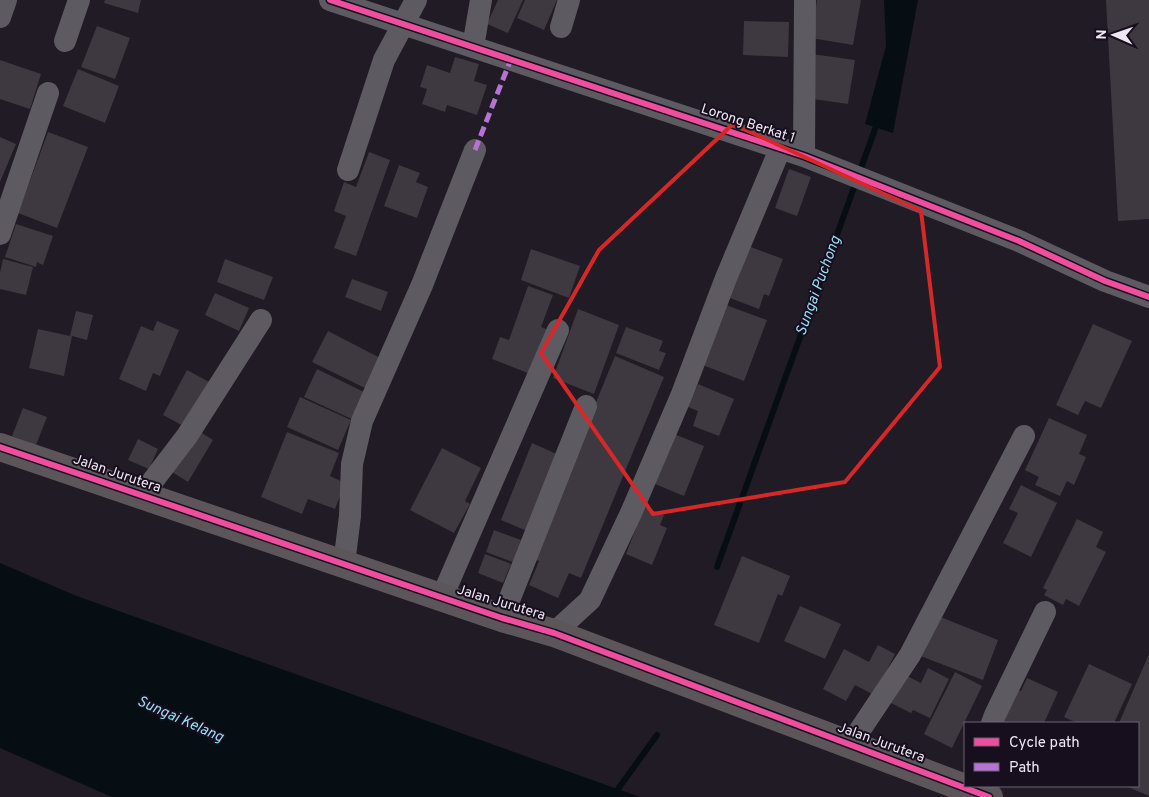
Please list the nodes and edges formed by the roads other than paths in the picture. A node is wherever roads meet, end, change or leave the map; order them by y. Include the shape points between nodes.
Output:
1 (6, 0) edge
2 (79, 0) edge
3 (330, 0) edge
4 (416, 0) edge
5 (481, 0) edge
6 (569, 0) edge
7 (805, 0) edge
8 (0, 17) edge
9 (403, 24) junction
10 (561, 27) dead end
11 (65, 41) dead end
12 (473, 47) junction
13 (48, 94) dead end
14 (780, 149) junction
15 (475, 150) dead end
16 (804, 156) junction
17 (348, 170) dead end
18 (0, 234) edge
19 (1149, 297) edge
20 (261, 320) dead end
21 (558, 330) dead end
22 (586, 406) dead end
23 (1024, 436) dead end
24 (0, 447) edge
25 (142, 496) junction
26 (344, 564) junction
27 (442, 597) junction
28 (1045, 612) dead end
29 (502, 618) junction
30 (554, 632) junction
31 (992, 722) edge
32 (850, 745) junction
33 (964, 785) edge

1 - 8 street
2 - 11 street
3 - 9 street, Lorong Berkat 1
4 - 9 street
5 - 12 street
6 - 10 street
7 - 16 street
9 - 12 street, Lorong Berkat 1
9 - 17 street via 384,60
12 - 14 street, Lorong Berkat 1
13 - 18 street
14 - 16 street, Lorong Berkat 1
14 - 30 street via 631,513 590,600
15 - 26 street via 422,285 362,421 352,464
16 - 19 street, Lorong Berkat 1 via 1019,241
20 - 25 street via 187,436
21 - 27 street
22 - 29 street
23 - 32 street via 910,655
24 - 25 street, Jalan Jurutera
25 - 26 street, Jalan Jurutera
26 - 27 street, Jalan Jurutera
27 - 29 street, Jalan Jurutera
28 - 31 street
29 - 30 street, Jalan Jurutera
30 - 32 street, Jalan Jurutera
32 - 33 street, Jalan Jurutera

